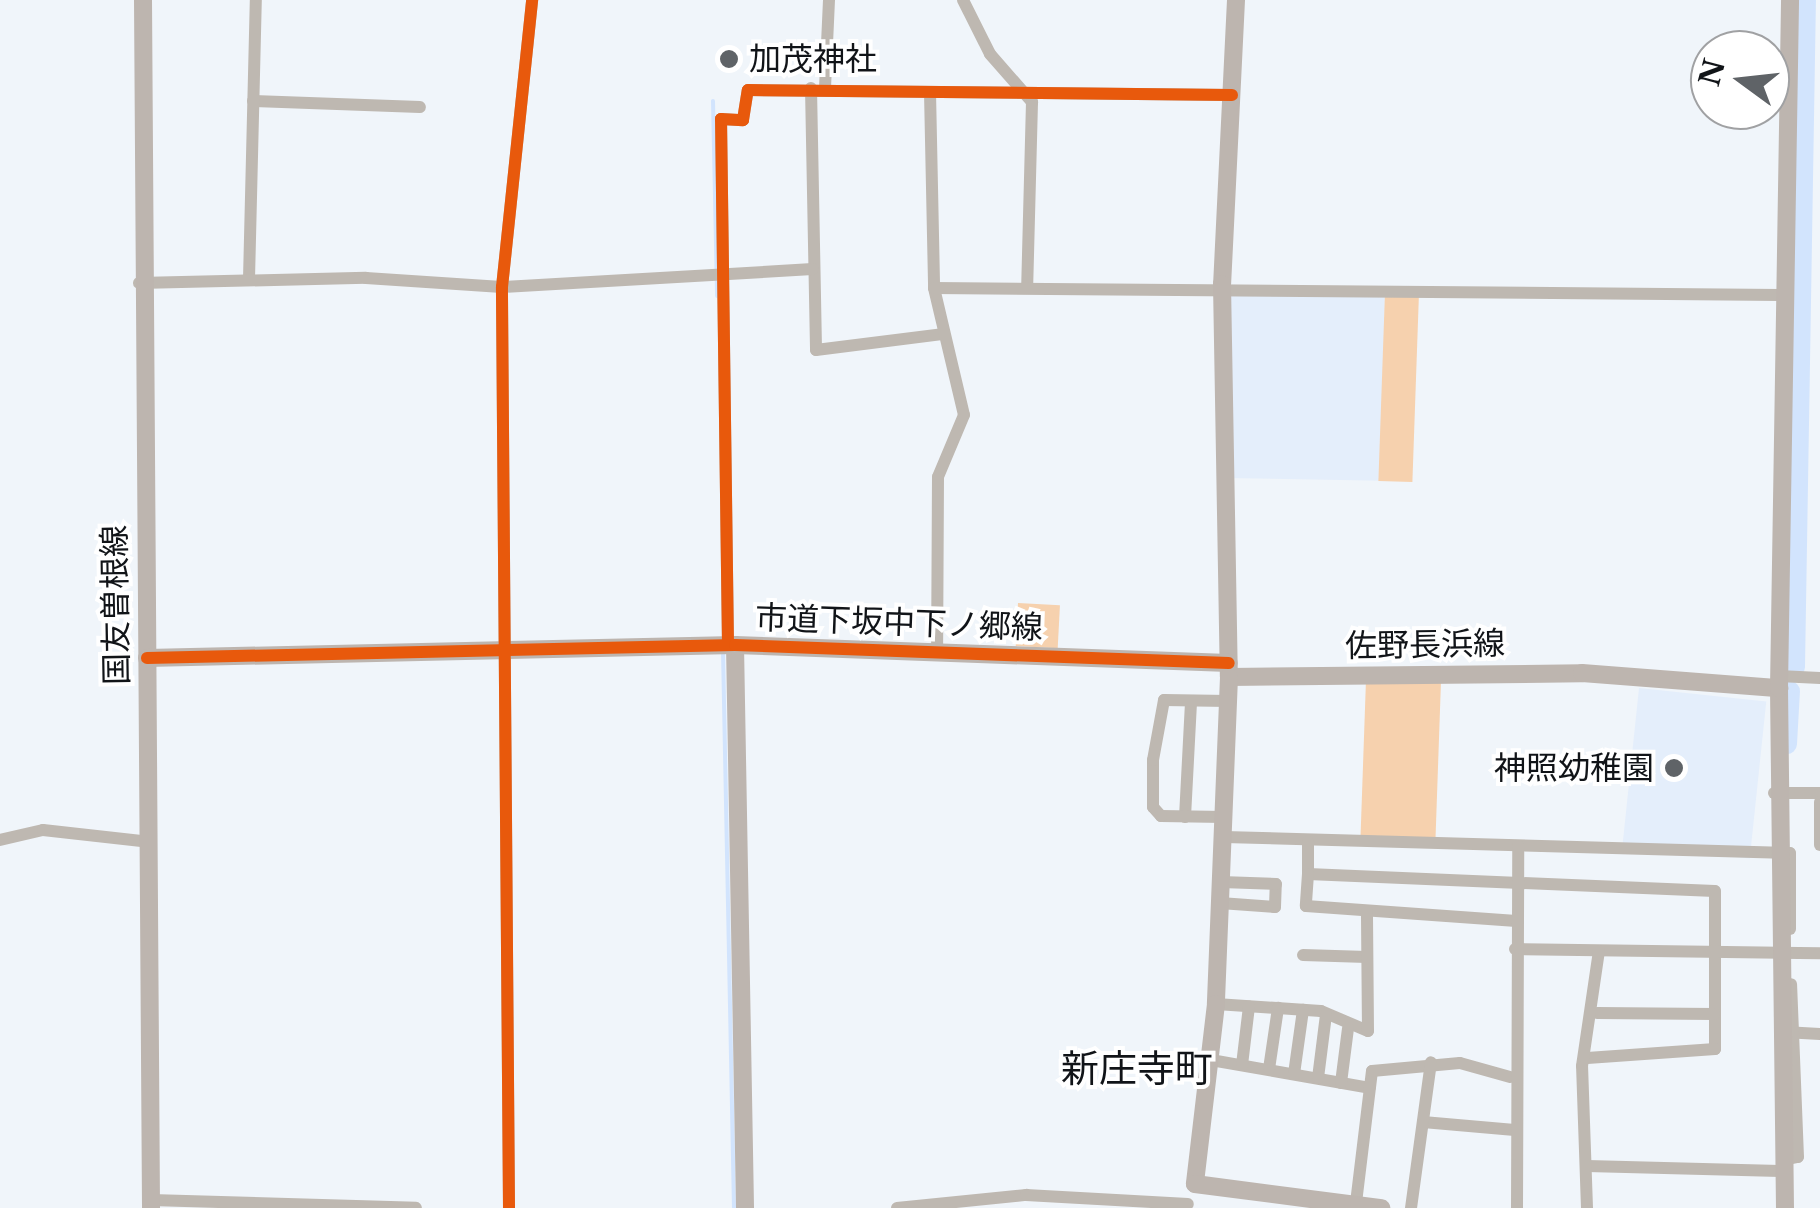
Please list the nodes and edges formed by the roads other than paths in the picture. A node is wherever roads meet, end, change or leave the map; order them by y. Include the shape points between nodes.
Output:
1 (143, 0) edge
2 (256, 0) edge
3 (532, 0) edge
4 (829, 0) edge
5 (963, 0) edge
6 (1236, 0) edge
7 (1790, 0) edge
8 (818, 88) junction
9 (930, 92) junction
10 (1028, 94) junction
11 (1232, 95) junction
12 (253, 101) junction
13 (420, 108) dead end
14 (812, 270) junction
15 (724, 275) junction
16 (248, 279) junction
17 (139, 283) junction
18 (1222, 284) junction
19 (502, 286) junction
20 (1027, 287) junction
21 (934, 288) junction
22 (1785, 294) junction
23 (942, 334) junction
24 (726, 645) junction
25 (501, 650) junction
26 (937, 650) junction
27 (148, 658) junction
28 (1229, 670) junction
29 (1820, 678) edge
30 (1779, 682) junction
31 (1191, 700) junction
32 (1228, 701) junction
33 (1774, 793) junction
34 (1820, 793) edge
35 (1820, 802) edge
36 (1185, 817) junction
37 (1224, 817) junction
38 (1224, 837) junction
39 (0, 840) edge
40 (150, 842) junction
41 (1308, 842) junction
42 (1820, 845) edge
43 (1518, 846) junction
44 (1782, 853) junction
45 (1308, 874) junction
46 (1222, 882) junction
47 (1516, 887) junction
48 (1220, 903) junction
49 (1367, 911) junction
50 (1516, 920) junction
51 (1515, 949) junction
52 (1599, 951) junction
53 (1715, 953) junction
54 (1784, 953) junction
55 (1820, 953) edge
56 (1304, 955) dead end
57 (1367, 957) junction
58 (1216, 1004) junction
59 (1250, 1006) junction
60 (1278, 1008) junction
61 (1303, 1010) junction
62 (1597, 1013) junction
63 (1714, 1014) junction
64 (1326, 1015) junction
65 (1348, 1028) junction
66 (1785, 1032) junction
67 (1820, 1034) edge
68 (1587, 1058) junction
69 (1210, 1060) junction
70 (1430, 1062) junction
71 (1242, 1064) junction
72 (1269, 1070) junction
73 (1294, 1074) junction
74 (1510, 1077) junction
75 (1318, 1078) junction
76 (1341, 1082) junction
77 (1370, 1088) junction
78 (1423, 1122) junction
79 (1515, 1130) junction
80 (1786, 1162) junction
81 (1587, 1166) junction
82 (1195, 1184) junction
83 (1143, 1202) edge
84 (1356, 1203) junction
85 (151, 1204) edge
86 (1187, 1206) edge
87 (416, 1208) edge
88 (509, 1208) edge
89 (745, 1208) edge
90 (897, 1208) edge
91 (1381, 1208) edge
92 (1411, 1208) edge
93 (1516, 1208) edge
94 (1587, 1208) edge
95 (1785, 1208) edge

1 - 17 street, 国友曽根線
2 - 12 street
3 - 19 street
4 - 8 street
5 - 10 street via 990,54
6 - 11 street
7 - 22 street
8 - 9 street
8 - 14 street
8 - 15 street via 748,90 743,120 721,120
9 - 10 street
9 - 21 street
10 - 11 street
10 - 20 street
11 - 18 street
12 - 13 street
12 - 16 street
14 - 15 street
14 - 23 street via 816,350
15 - 19 street
15 - 24 street
16 - 17 street
16 - 19 street
17 - 27 street, 国友曽根線
18 - 20 street
18 - 22 street
18 - 28 street
19 - 25 street
20 - 21 street
21 - 23 street
22 - 30 street
23 - 26 street via 964,415 938,477
24 - 25 street, 市道下坂中下ノ郷線
24 - 26 street, 市道下坂中下ノ郷線
24 - 89 street
25 - 27 street, 市道下坂中下ノ郷線
25 - 88 street
26 - 28 street, 市道下坂中下ノ郷線
27 - 40 street, 国友曽根線
28 - 30 street, 佐野長浜線
28 - 32 street
29 - 30 street
30 - 33 street
31 - 32 street
31 - 36 street
31 - 36 street via 1156,707 1152,760 1152,807
32 - 37 street
33 - 34 street
33 - 44 street
35 - 42 street
36 - 37 street
37 - 38 street
38 - 41 street
38 - 46 street
39 - 40 street via 43,830
40 - 85 street, 国友曽根線
41 - 43 street
41 - 45 street
43 - 44 street
43 - 47 street
44 - 54 street
45 - 47 street
45 - 49 street via 1306,906
46 - 48 street
46 - 48 street via 1276,884 1274,907
47 - 50 street
47 - 53 street via 1715,891
48 - 58 street
49 - 50 street
49 - 57 street
50 - 51 street
51 - 52 street
51 - 74 street
52 - 53 street
52 - 62 street
53 - 54 street
53 - 63 street
54 - 55 street
54 - 66 street
56 - 57 street
57 - 65 street via 1368,1031
58 - 59 street
58 - 69 street
59 - 60 street
59 - 71 street
60 - 61 street
60 - 72 street
61 - 64 street
61 - 73 street
62 - 63 street
62 - 68 street
63 - 68 street via 1714,1049
64 - 65 street
64 - 75 street
65 - 76 street
66 - 67 street
66 - 80 street
68 - 81 street
69 - 71 street
69 - 82 street
70 - 74 street
70 - 77 street via 1372,1071
70 - 78 street
71 - 72 street
72 - 73 street
73 - 75 street
74 - 79 street
75 - 76 street
76 - 77 street
77 - 84 street
78 - 79 street
78 - 92 street
79 - 93 street via 1524,1147
80 - 81 street
80 - 95 street
81 - 94 street
82 - 84 street
82 - 86 street
83 - 86 street
83 - 90 street via 1026,1195
84 - 91 street
85 - 87 street

